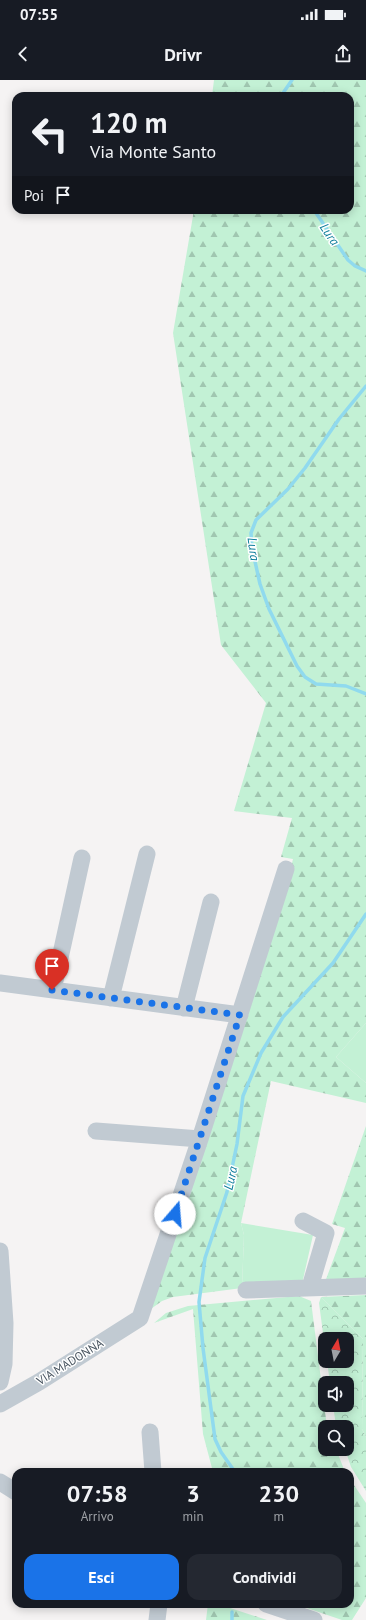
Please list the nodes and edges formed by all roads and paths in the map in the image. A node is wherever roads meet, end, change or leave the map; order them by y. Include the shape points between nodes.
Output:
1 (147, 854) dead end
2 (82, 858) dead end
3 (286, 869) dead end
4 (211, 902) dead end
5 (0, 984) edge
6 (52, 990) junction
7 (110, 998) junction
8 (184, 1008) junction
9 (240, 1015) junction
10 (96, 1131) dead end
11 (200, 1139) junction
12 (303, 1221) dead end
13 (0, 1252) edge
14 (366, 1286) edge
15 (310, 1287) junction
16 (246, 1290) dead end
17 (3, 1323) edge
18 (0, 1382) edge
19 (0, 1404) edge
20 (150, 1432) dead end
21 (153, 1468) edge
22 (0, 1482) edge
23 (12, 1490) edge
24 (158, 1608) edge
25 (278, 1608) edge
26 (157, 1620) edge
27 (314, 1620) edge

1 - 7 street
2 - 6 street
3 - 9 street
4 - 8 street
5 - 6 street
6 - 7 street
7 - 8 street
8 - 9 street
9 - 11 street
10 - 11 street
11 - 19 street, VIA MADONNA via 140,1318
12 - 15 street via 326,1233
13 - 17 street
14 - 15 street
15 - 16 street
17 - 18 street via 4,1364
20 - 21 street
22 - 23 street
24 - 26 street
25 - 27 street

